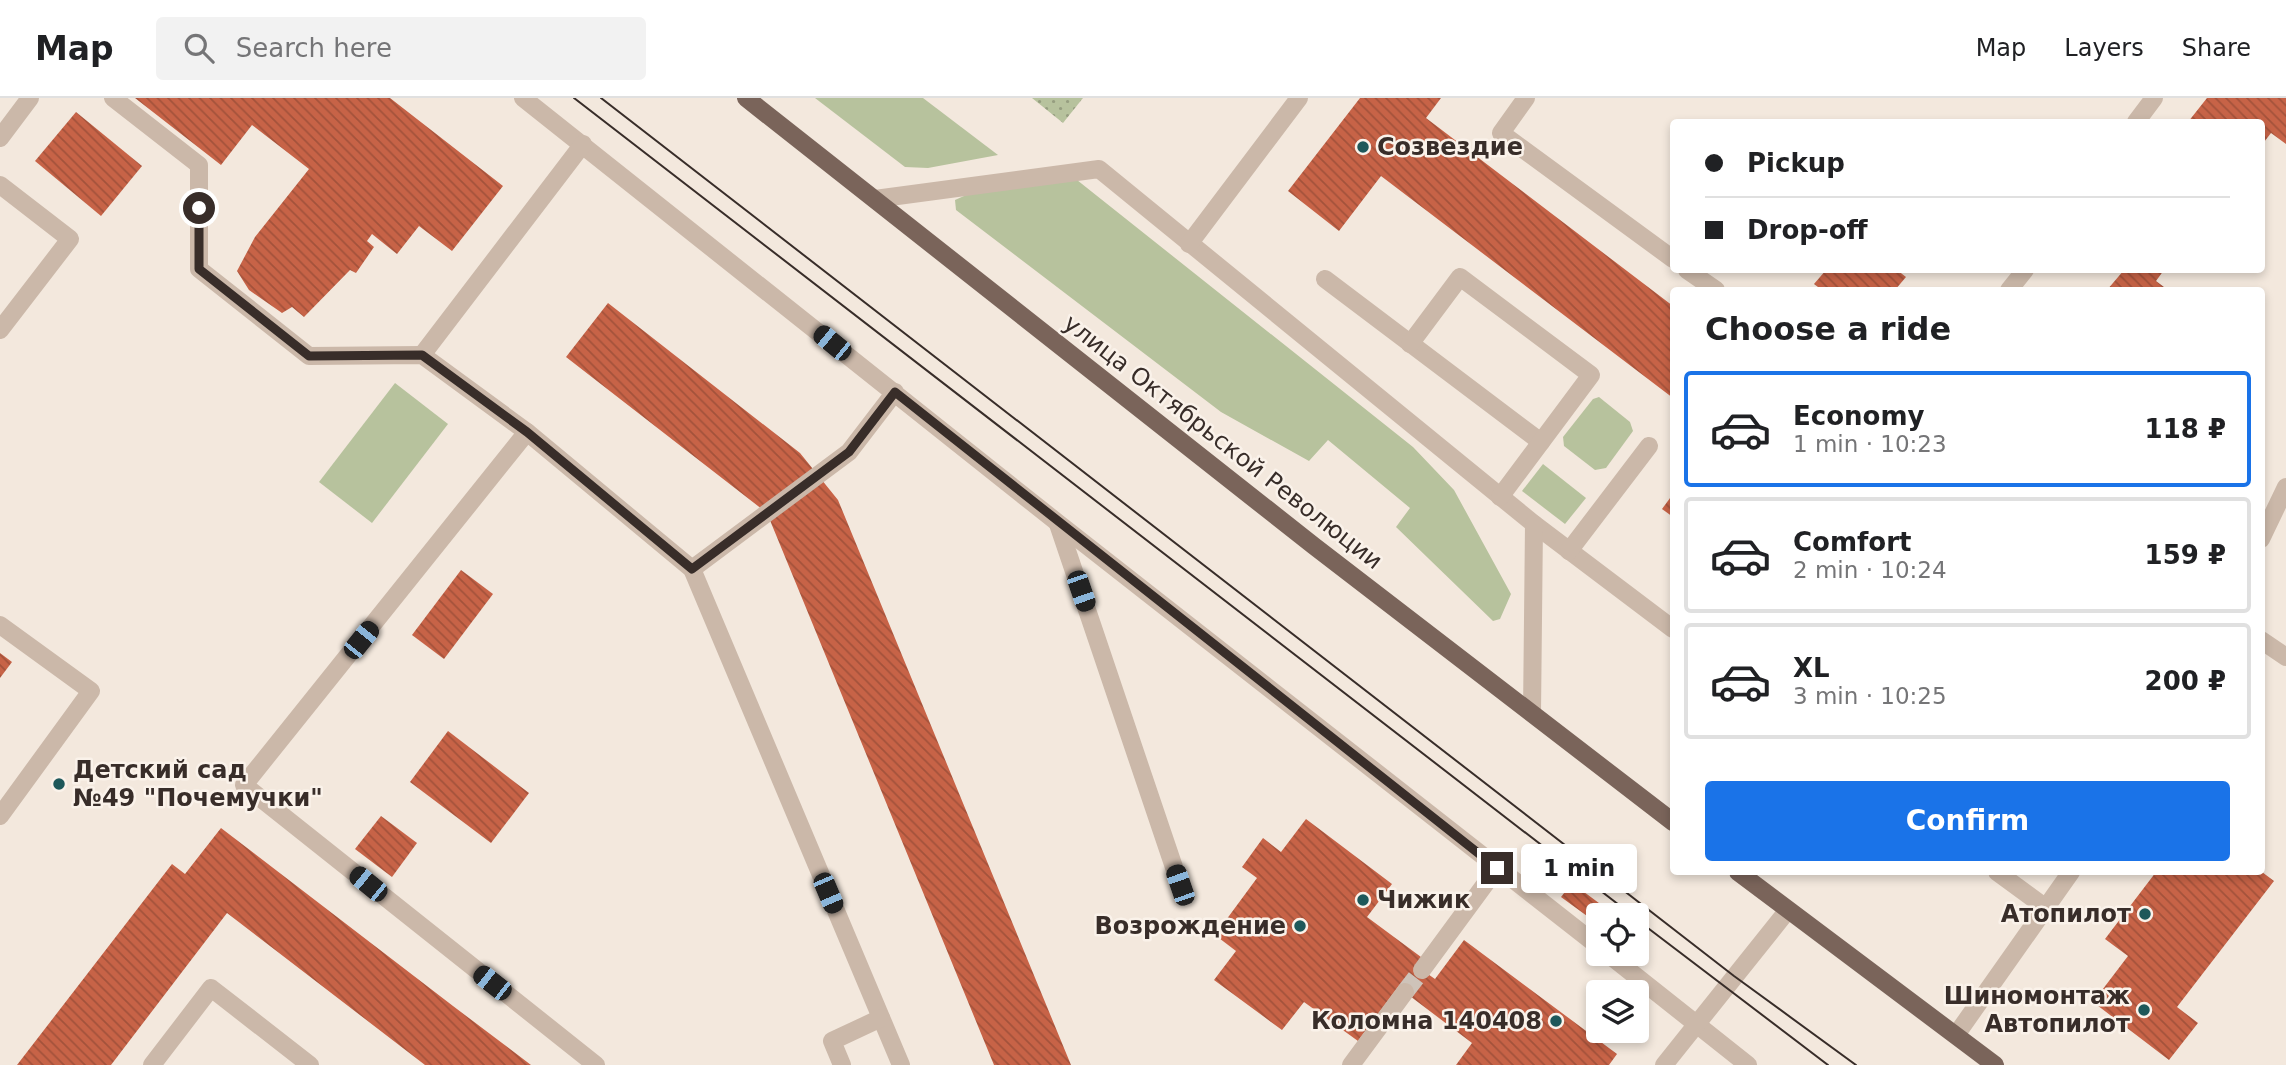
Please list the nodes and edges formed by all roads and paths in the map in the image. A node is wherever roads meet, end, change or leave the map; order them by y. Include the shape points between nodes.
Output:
1 (30, 98) edge
2 (113, 98) edge
3 (523, 98) edge
4 (746, 98) edge
5 (1299, 98) edge
6 (1526, 98) edge
7 (2154, 98) edge
8 (2138, 119) edge
9 (0, 138) edge
10 (583, 144) junction
11 (0, 185) edge
12 (874, 199) junction
13 (1189, 244) junction
14 (1670, 257) edge
15 (1691, 273) edge
16 (1325, 279) dead end
17 (1712, 287) edge
18 (0, 330) edge
19 (1410, 344) junction
20 (422, 355) junction
21 (895, 392) junction
22 (527, 432) junction
23 (1541, 442) junction
24 (1649, 446) dead end
25 (2286, 487) edge
26 (1500, 497) junction
27 (1058, 523) junction
28 (1534, 524) junction
29 (2265, 531) edge
30 (1569, 551) junction
31 (692, 569) junction
32 (0, 625) edge
33 (1670, 627) edge
34 (2265, 643) edge
35 (2286, 657) edge
36 (1532, 713) junction
37 (3, 807) edge
38 (1670, 820) edge
39 (1497, 868) junction
40 (1742, 875) edge
41 (2001, 875) edge
42 (2069, 875) edge
43 (1180, 885) dead end
44 (2046, 908) junction
45 (1788, 910) junction
46 (1586, 937) edge
47 (1623, 966) edge
48 (1422, 970) tunnel mouth
49 (1405, 992) tunnel mouth
50 (881, 1017) junction
51 (1697, 1024) junction
52 (1956, 1035) junction
53 (152, 1065) edge
54 (310, 1065) edge
55 (596, 1065) edge
56 (842, 1065) edge
57 (901, 1065) edge
58 (1350, 1065) edge
59 (1664, 1065) edge
60 (1748, 1065) edge
61 (1995, 1065) edge

1 - 9 street
2 - 20 street via 200,165 199,269 309,356
3 - 10 street
4 - 12 main road, улица Октябрьской Революции
5 - 13 street
6 - 14 street via 1500,133
7 - 8 street
10 - 20 street
10 - 21 street
11 - 18 street via 70,239
12 - 13 street via 1099,169
12 - 36 main road, улица Октябрьской Революции
13 - 26 street
15 - 17 street
16 - 19 street
19 - 23 street
19 - 23 street via 1460,277 1471,285 1591,375
20 - 22 street
21 - 27 street
21 - 31 street via 849,452
22 - 31 street
22 - 55 street via 244,785
23 - 26 street
24 - 30 street
25 - 29 street
26 - 28 street
27 - 39 street
27 - 43 street
28 - 30 street
28 - 36 street
30 - 33 street
31 - 50 street
32 - 37 street via 91,691
34 - 35 street
36 - 38 main road, улица Октябрьской Революции
39 - 46 street
39 - 48 street
40 - 45 main road
41 - 44 street
42 - 44 street
44 - 52 street
45 - 51 street
45 - 52 main road
47 - 51 street
49 - 58 street
50 - 56 street via 832,1041
50 - 57 street
51 - 59 street
51 - 60 street
52 - 61 main road
53 - 54 street via 211,988

